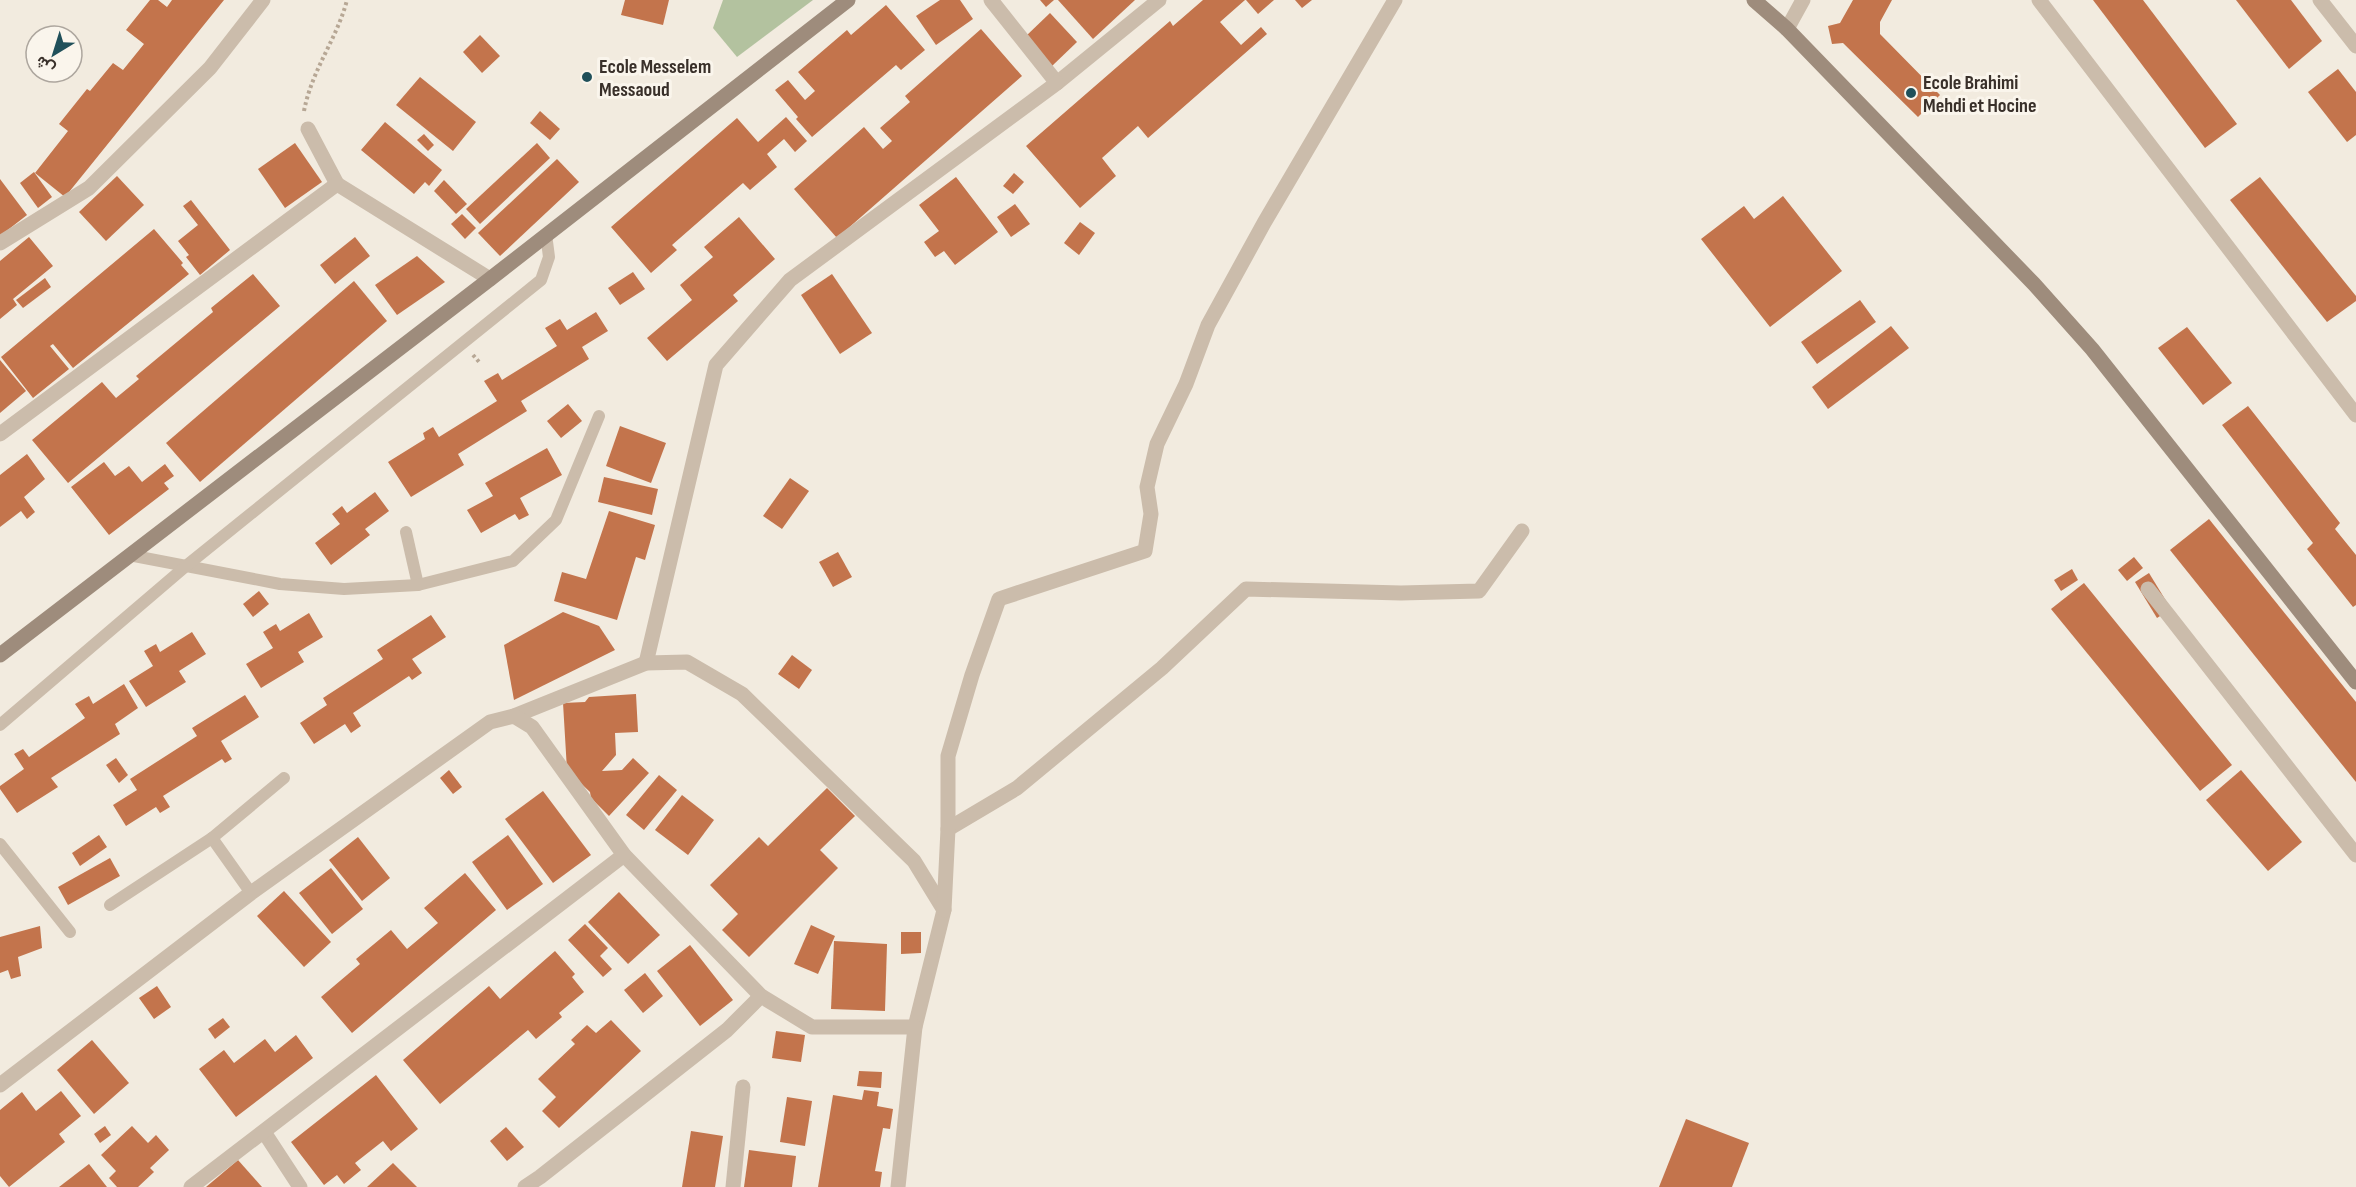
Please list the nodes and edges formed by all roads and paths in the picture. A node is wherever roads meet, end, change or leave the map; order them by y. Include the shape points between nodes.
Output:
1 (263, 0) edge
2 (347, 0) edge
3 (848, 0) edge
4 (991, 0) edge
5 (1159, 0) edge
6 (1395, 0) edge
7 (1755, 0) edge
8 (1803, 0) edge
9 (2039, 0) edge
10 (2320, 0) edge
11 (1787, 29) junction
12 (2356, 46) edge
13 (1057, 83) junction
14 (308, 129) joint
15 (337, 184) junction
16 (546, 234) junction
17 (0, 243) edge
18 (490, 279) junction
19 (2356, 415) edge
20 (599, 416) dead end
21 (0, 434) edge
22 (1522, 531) dead end
23 (406, 532) dead end
24 (129, 555) junction
25 (186, 566) junction
26 (418, 585) junction
27 (2148, 589) dead end
28 (0, 655) edge
29 (646, 663) junction
30 (2356, 682) edge
31 (514, 716) junction
32 (0, 725) edge
33 (284, 778) dead end
34 (948, 829) junction
35 (212, 838) junction
36 (0, 844) edge
37 (624, 855) junction
38 (2356, 855) edge
39 (251, 892) junction
40 (110, 905) dead end
41 (944, 910) junction
42 (70, 932) dead end
43 (761, 996) junction
44 (915, 1027) junction
45 (0, 1085) edge
46 (743, 1087) dead end
47 (264, 1132) junction
48 (190, 1187) edge
49 (300, 1187) edge
50 (525, 1187) edge
51 (733, 1187) edge
52 (898, 1187) edge

1 - 17 street via 210,68 89,188
2 - 14 path via 311,80 304,110
3 - 16 street
4 - 13 street
5 - 13 street
6 - 34 street via 1208,325 1186,384 1156,444 1147,487 1150,514 1145,551 999,599 948,756
7 - 11 street
8 - 11 street
9 - 19 street
10 - 12 street
11 - 30 street via 2092,349
13 - 29 street via 790,280 716,365
14 - 15 street
15 - 18 street
15 - 21 street
16 - 18 street
16 - 25 lane via 549,257 541,280
18 - 24 street
20 - 26 lane via 556,520 513,561
22 - 34 street via 1479,591 1246,589 1162,668 1017,788
23 - 26 lane
24 - 25 lane
24 - 28 street
25 - 26 lane via 280,584 344,590
25 - 32 lane
27 - 38 street
29 - 31 street
29 - 41 street via 687,662 742,694 914,861
31 - 37 street via 532,727
31 - 39 street via 490,722
33 - 35 lane
34 - 41 street
35 - 39 lane
35 - 40 lane
36 - 42 lane
37 - 43 street
37 - 47 street
39 - 45 street
41 - 44 street
43 - 44 street via 812,1027
43 - 50 street via 727,1030
44 - 52 street
46 - 51 street
47 - 48 street
47 - 49 street

